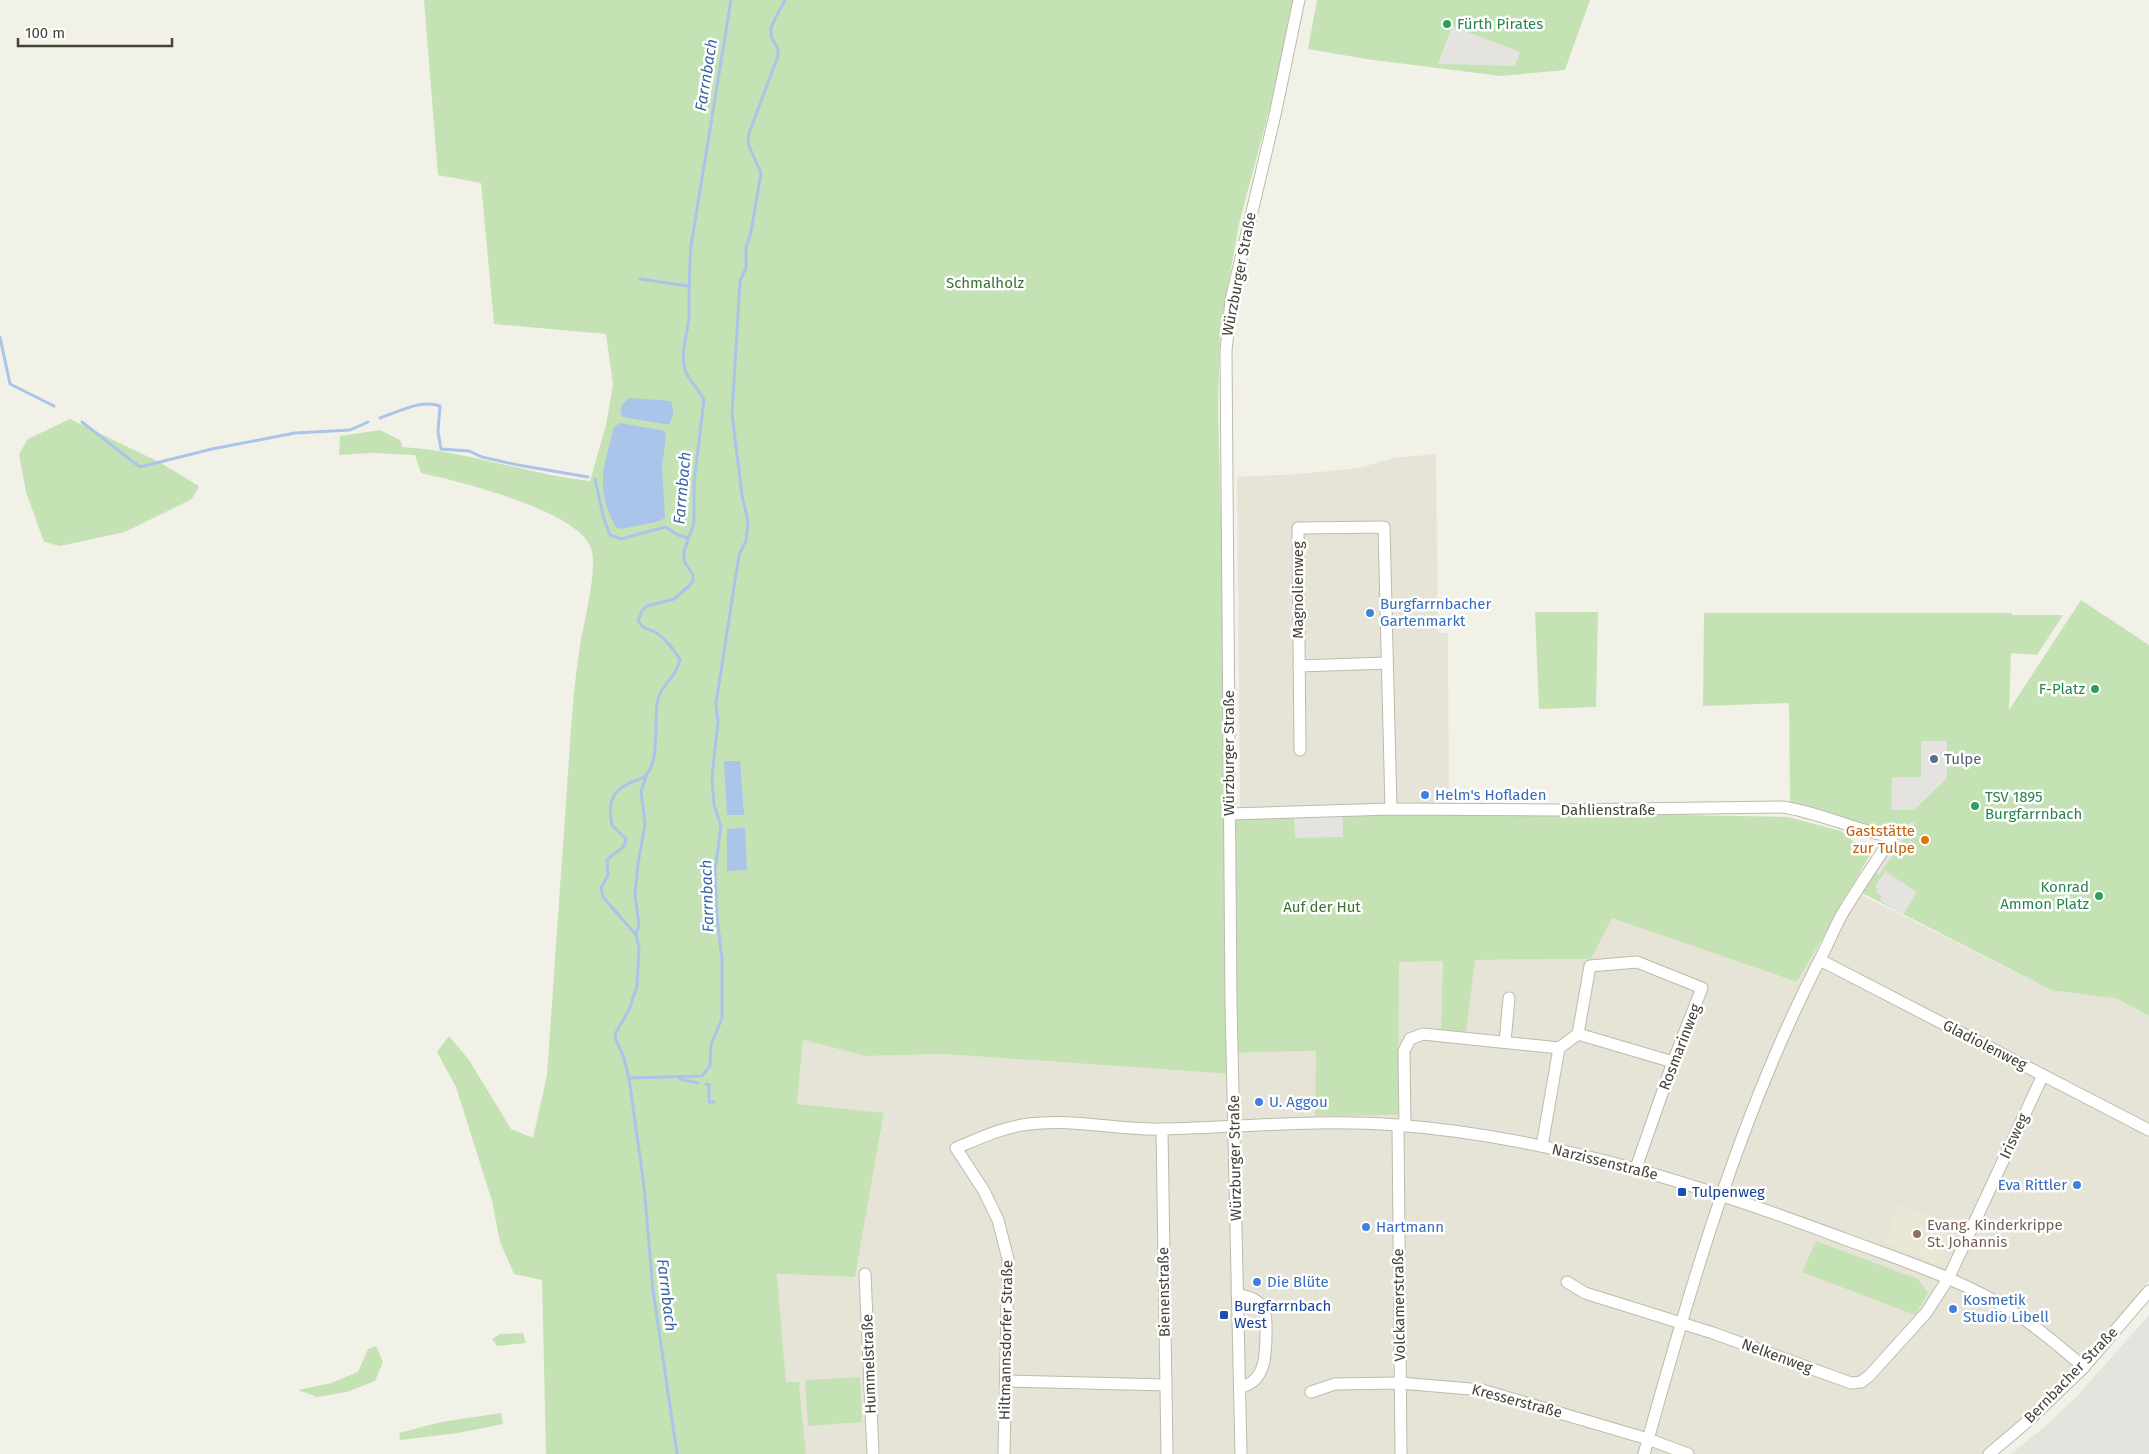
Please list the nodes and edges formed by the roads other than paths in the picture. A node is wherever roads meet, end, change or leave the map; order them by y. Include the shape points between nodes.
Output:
1 (1299, 0) edge
2 (1387, 663) junction
3 (1299, 666) junction
4 (1300, 750) dead end
5 (1391, 809) junction
6 (1230, 814) junction
7 (1820, 960) junction
8 (1510, 998) dead end
9 (1578, 1034) junction
10 (1504, 1042) junction
11 (1559, 1048) junction
12 (1673, 1062) junction
13 (2043, 1075) junction
14 (1401, 1125) junction
15 (1234, 1126) junction
16 (1162, 1129) junction
17 (2149, 1130) edge
18 (1542, 1146) junction
19 (956, 1148) joint
20 (1636, 1168) junction
21 (1722, 1196) junction
22 (865, 1274) dead end
23 (1948, 1279) junction
24 (1568, 1282) dead end
25 (2149, 1291) edge
26 (1237, 1294) junction
27 (1681, 1323) junction
28 (2084, 1367) junction
29 (1006, 1381) junction
30 (1400, 1383) junction
31 (1166, 1385) junction
32 (1240, 1387) junction
33 (1311, 1392) dead end
34 (1648, 1439) junction
35 (873, 1454) edge
36 (1004, 1454) edge
37 (1166, 1454) edge
38 (1241, 1454) edge
39 (1401, 1454) edge
40 (1644, 1454) edge
41 (1688, 1454) edge
42 (1989, 1454) edge

1 - 6 street, Würzburger Straße via 1231,300 1226,351
2 - 3 street
2 - 3 street, Magnolienweg via 1384,527 1298,528
2 - 5 street, Magnolienweg
3 - 4 street, Magnolienweg
5 - 6 street, Dahlienstraße
5 - 7 street, Dahlienstraße via 1784,807 1808,811 1867,832 1892,837 1840,918
6 - 15 street, Würzburger Straße
7 - 13 street, Gladiolenweg
7 - 21 street via 1774,1055
8 - 10 street
9 - 11 street
9 - 12 street
9 - 12 street, Rosmarinweg via 1590,966 1637,962 1702,988
10 - 11 street, Volckamerstraße
10 - 14 street, Volckamerstraße via 1423,1034 1410,1039 1404,1051
11 - 18 street
12 - 20 street, Rosmarinweg
13 - 17 street, Gladiolenweg
13 - 23 street, Irisweg
14 - 15 street, Narzissenstraße via 1357,1122
14 - 18 street, Narzissenstraße
14 - 30 street, Volckamerstraße
15 - 16 street, Narzissenstraße
15 - 26 street, Würzburger Straße
16 - 19 street, Narzissenstraße via 1061,1122 1029,1124 999,1130
16 - 31 street, Bienenstraße
18 - 20 street, Narzissenstraße
19 - 29 street, Hiltmannsdorfer Straße via 984,1191 1006,1247
20 - 21 street, Narzissenstraße
21 - 23 street, Narzissenstraße via 1829,1232
21 - 27 street
22 - 35 street, Hummelstraße
23 - 27 street, Nelkenweg via 1926,1313 1861,1382 1851,1383
23 - 28 street, Narzissenstraße via 2017,1314
24 - 27 street, Nelkenweg via 1585,1293
25 - 28 street, Bernbacher Straße
26 - 32 street, Würzburger Straße
26 - 32 street via 1257,1301 1266,1317 1263,1366 1253,1382
27 - 34 street
28 - 42 street, Bernbacher Straße
29 - 31 street
29 - 36 street, Hiltmannsdorfer Straße
30 - 33 street, Kresserstraße via 1335,1384
30 - 34 street, Kresserstraße via 1482,1390
30 - 39 street, Volckamerstraße
31 - 37 street, Bienenstraße
32 - 38 street, Würzburger Straße
34 - 40 street
34 - 41 street, Kresserstraße

